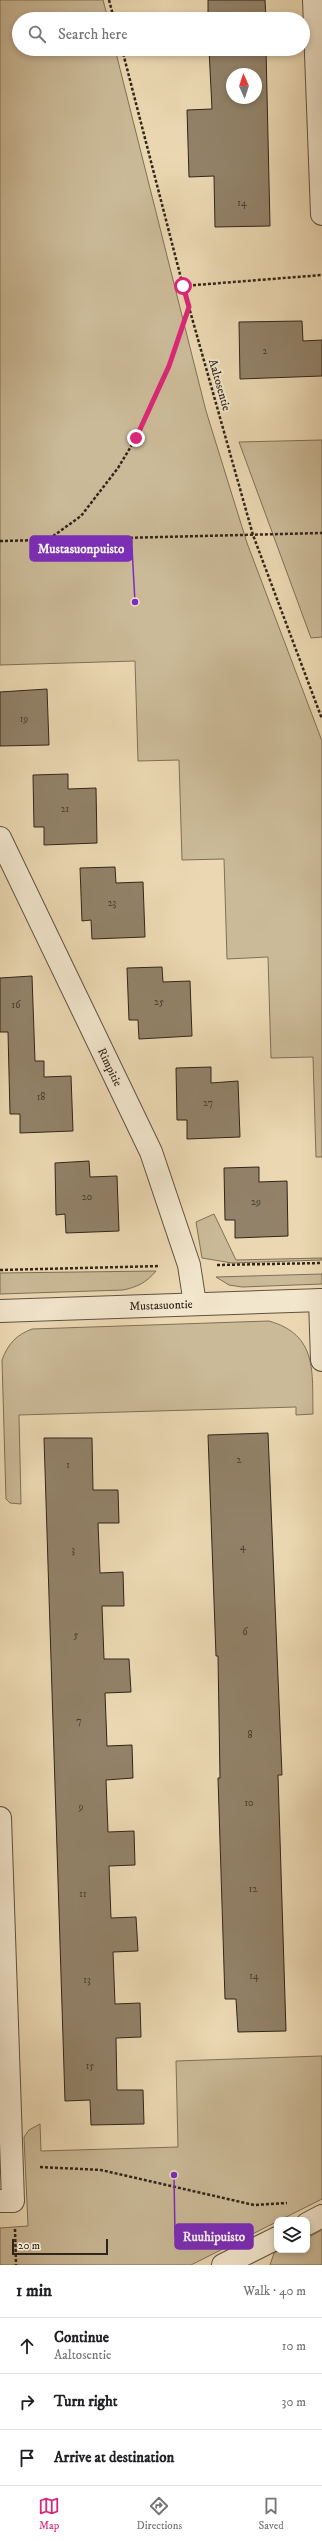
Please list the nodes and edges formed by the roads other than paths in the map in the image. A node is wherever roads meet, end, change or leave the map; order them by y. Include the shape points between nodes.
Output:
1 (314, 0) edge
2 (322, 214) edge
3 (0, 838) edge
4 (321, 1300) edge
5 (195, 1304) junction
6 (0, 1311) edge
7 (322, 1360) edge
8 (0, 1818) edge
9 (7, 2201) edge
10 (322, 2216) edge
11 (310, 2222) edge
12 (274, 2240) edge
13 (223, 2265) edge

1 - 2 street
3 - 5 street, Rimpitie via 151,1152 189,1266
4 - 5 street, Mustasuontie
4 - 7 street
5 - 6 street, Mustasuontie
8 - 9 street via 12,2165
10 - 11 street
12 - 13 street

